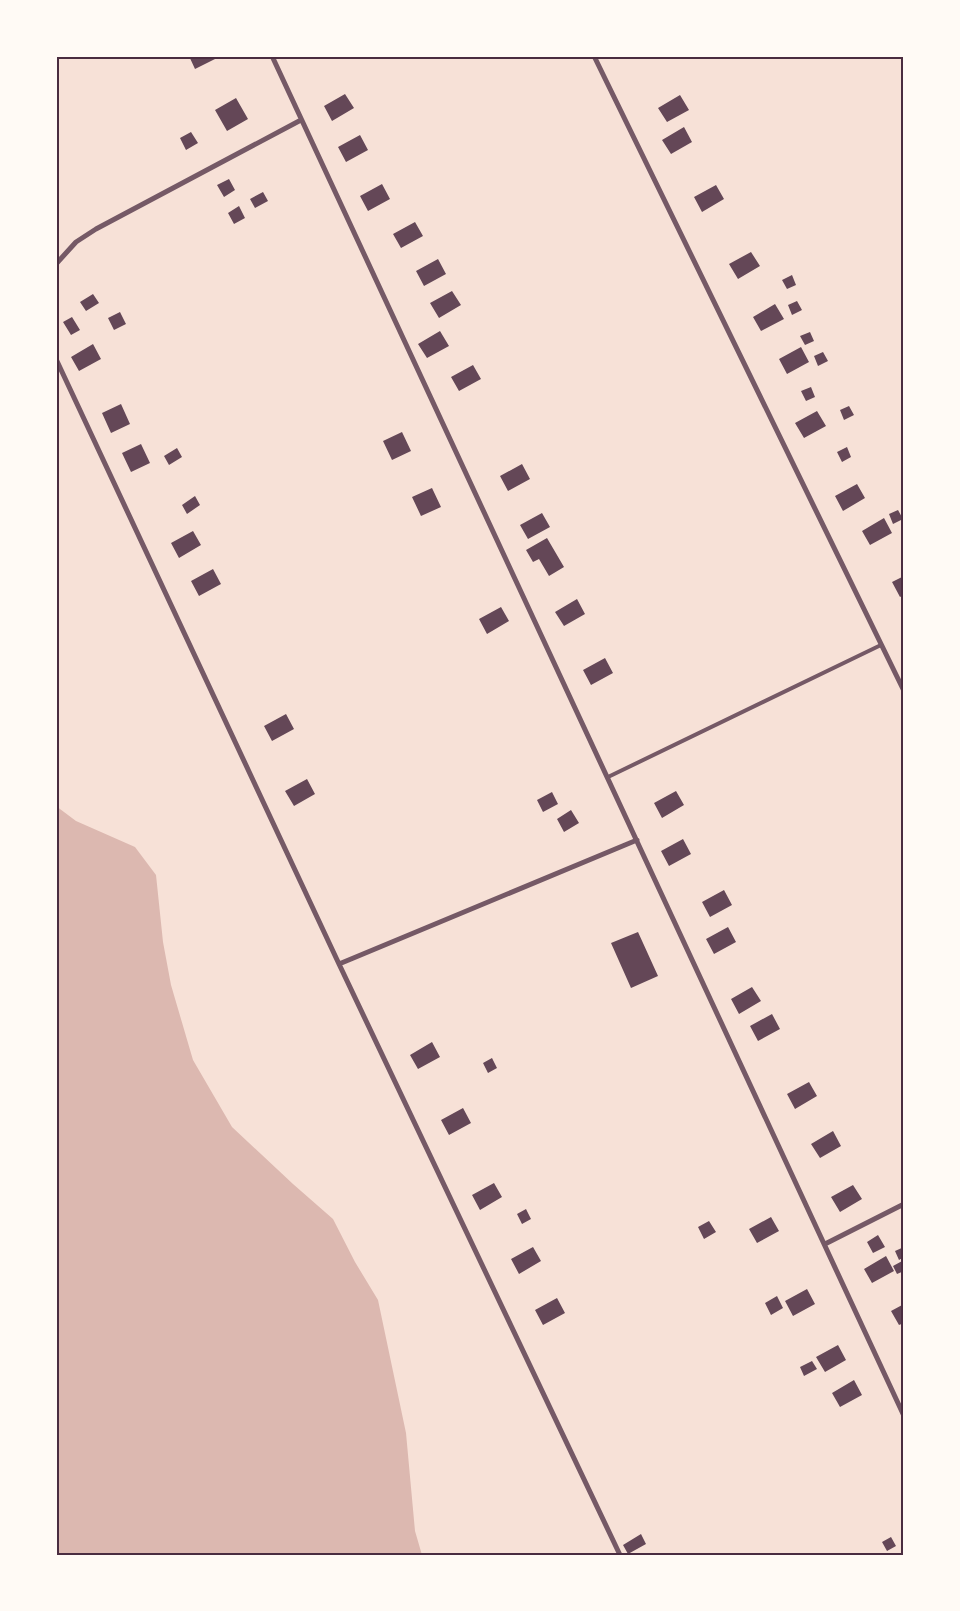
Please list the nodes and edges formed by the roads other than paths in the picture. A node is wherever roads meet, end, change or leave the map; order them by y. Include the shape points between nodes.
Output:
1 (272, 56) edge
2 (594, 56) edge
3 (301, 120) junction
4 (56, 264) edge
5 (56, 359) edge
6 (881, 645) junction
7 (904, 691) edge
8 (608, 777) junction
9 (637, 840) junction
10 (339, 964) junction
11 (904, 1204) edge
12 (825, 1244) junction
13 (904, 1416) edge
14 (620, 1555) edge

1 - 3 street
2 - 6 street
3 - 4 street via 96,229 76,242
3 - 8 street
5 - 10 street
6 - 7 street
6 - 8 lane
8 - 9 street
9 - 10 street
9 - 12 street
10 - 14 street
11 - 12 street
12 - 13 street

